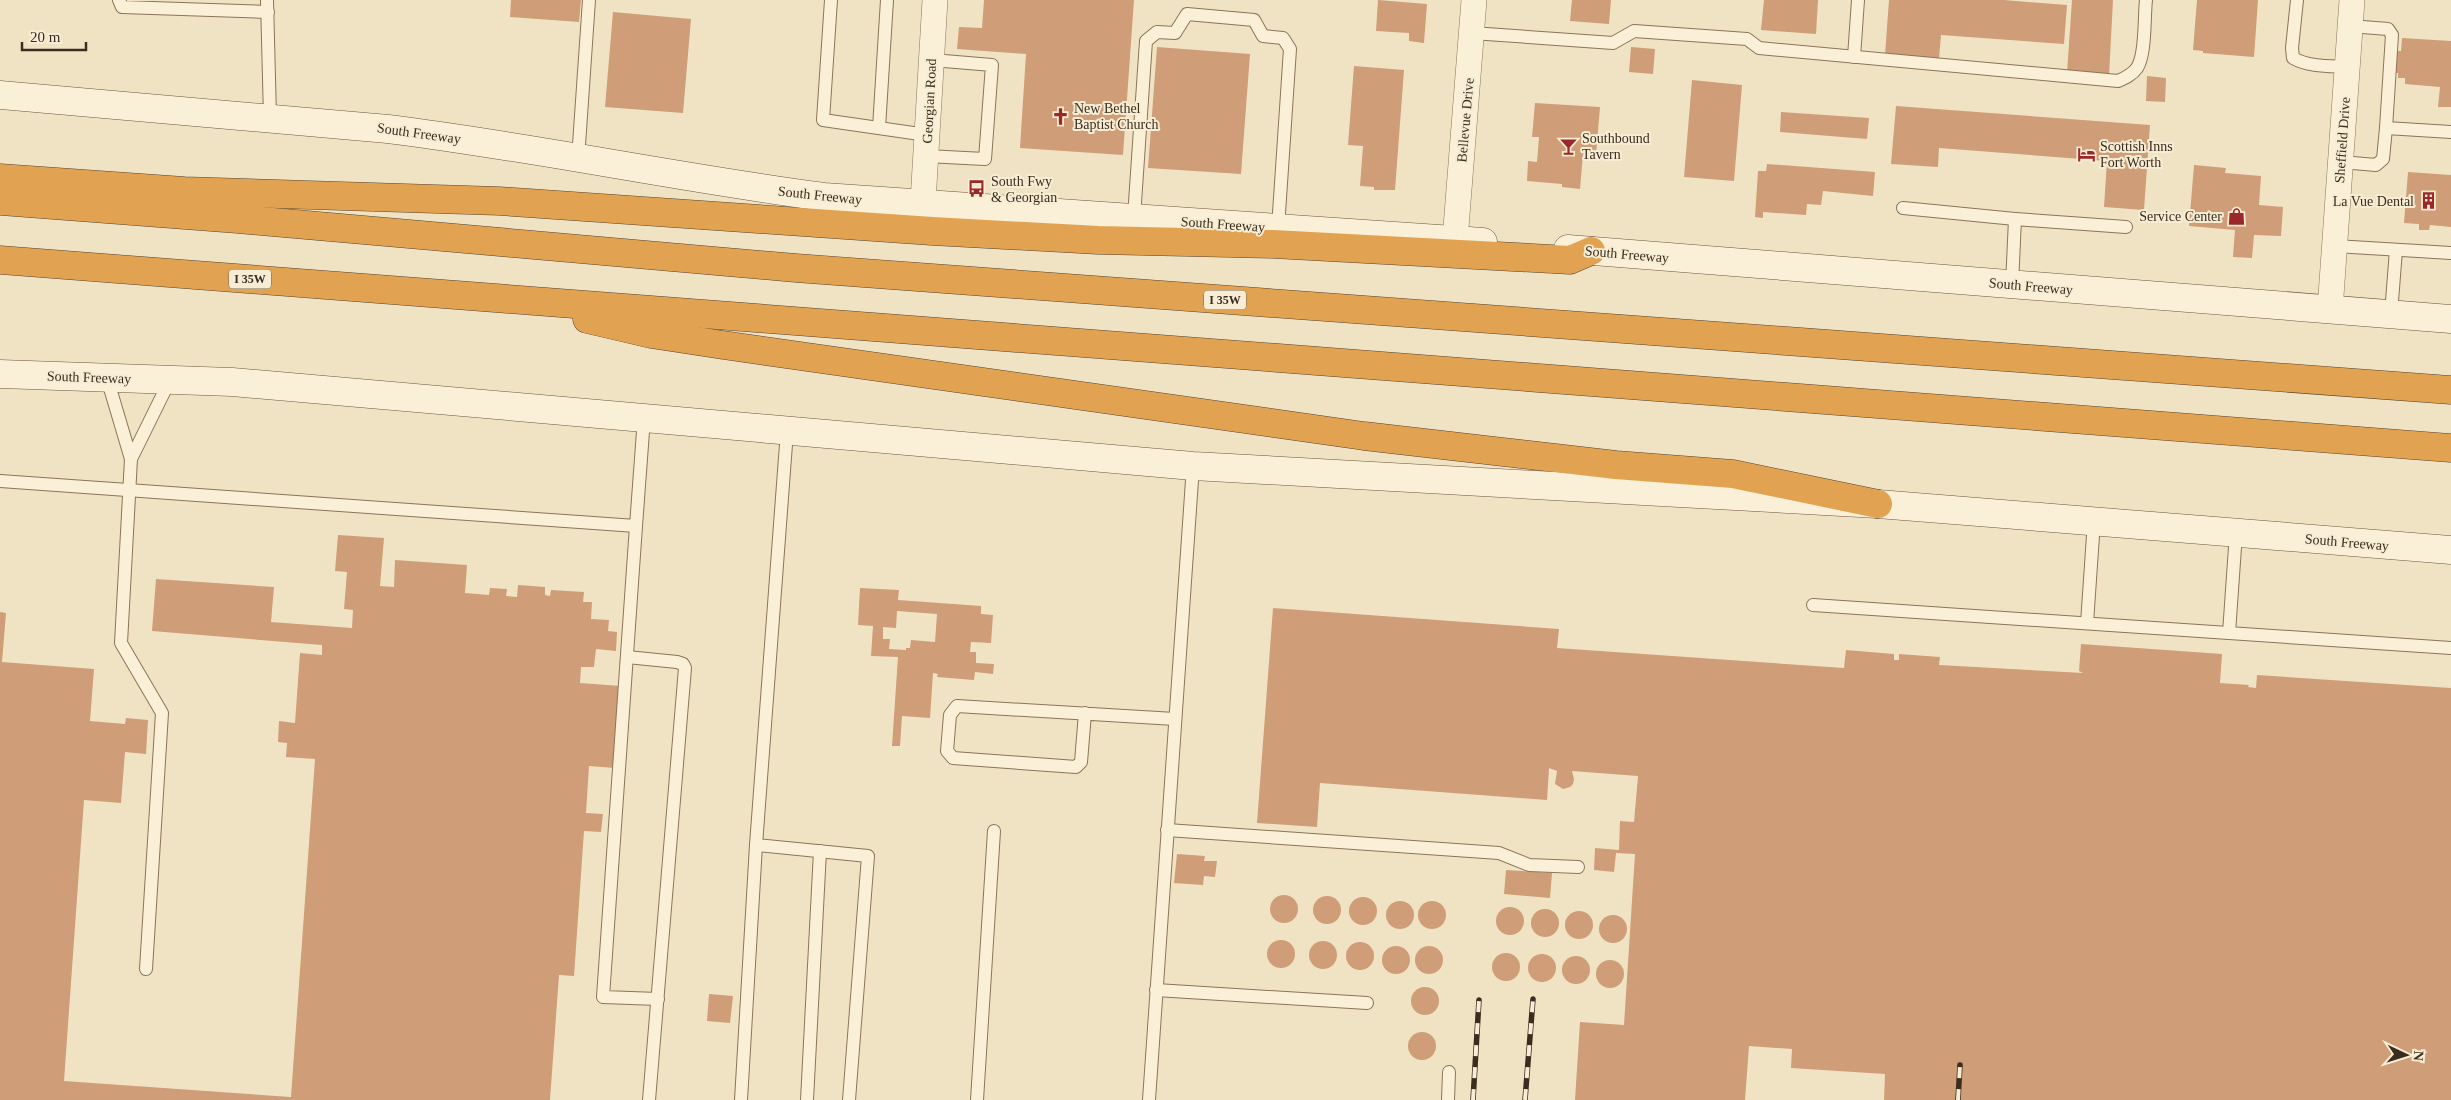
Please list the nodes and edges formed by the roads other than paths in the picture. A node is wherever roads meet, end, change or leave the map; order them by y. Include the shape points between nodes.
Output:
1 (119, 0) edge
2 (590, 0) edge
3 (831, 0) edge
4 (887, 0) edge
5 (935, 0) edge
6 (1474, 0) edge
7 (1858, 0) edge
8 (2146, 0) edge
9 (2297, 0) edge
10 (2352, 0) edge
11 (268, 6) edge
12 (2350, 26) junction
13 (1472, 33) junction
14 (1854, 57) junction
15 (932, 60) junction
16 (2348, 67) junction
17 (0, 95) edge
18 (270, 117) junction
19 (879, 128) junction
20 (2386, 128) junction
21 (2451, 132) edge
22 (927, 145) junction
23 (578, 159) junction
24 (2341, 162) junction
25 (0, 178) edge
26 (0, 201) edge
27 (923, 202) junction
28 (1903, 208) dead end
29 (1134, 218) junction
30 (2015, 219) junction
31 (2126, 227) dead end
32 (1278, 228) junction
33 (1455, 240) junction
34 (2335, 246) junction
35 (2396, 250) junction
36 (1591, 251) junction
37 (2451, 253) edge
38 (0, 260) edge
39 (2012, 285) junction
40 (501, 299) junction
41 (2330, 310) junction
42 (2391, 314) junction
43 (2451, 319) edge
44 (0, 374) edge
45 (107, 378) junction
46 (170, 380) junction
47 (2451, 390) edge
48 (644, 418) junction
49 (787, 431) junction
50 (2451, 448) edge
51 (131, 459) junction
52 (1193, 466) junction
53 (0, 481) edge
54 (129, 492) junction
55 (1878, 504) junction
56 (2094, 521) junction
57 (636, 526) junction
58 (2236, 533) junction
59 (2451, 550) edge
60 (1812, 605) dead end
61 (2087, 623) junction
62 (2229, 633) junction
63 (2451, 648) edge
64 (628, 658) junction
65 (1085, 713) junction
66 (1175, 719) junction
67 (1167, 830) junction
68 (994, 831) dead end
69 (756, 846) junction
70 (820, 852) junction
71 (1578, 868) dead end
72 (146, 969) dead end
73 (1156, 990) junction
74 (658, 999) junction
75 (1366, 1003) dead end
76 (1449, 1072) dead end
77 (649, 1100) edge
78 (741, 1100) edge
79 (807, 1100) edge
80 (849, 1100) edge
81 (977, 1100) edge
82 (1149, 1100) edge
83 (1448, 1100) edge

1 - 11 lane via 122,7
2 - 23 lane
3 - 19 lane via 823,120
4 - 19 lane
5 - 15 street, Georgian Road
6 - 13 street, Bellevue Drive
7 - 14 lane
8 - 14 lane via 2138,67 2118,81
9 - 16 lane via 2293,58 2314,65
10 - 12 street, Sheffield Drive
11 - 18 lane
12 - 16 street, Sheffield Drive
12 - 20 lane via 2388,29 2392,35
13 - 14 lane via 1613,43 1634,31 1747,39 1759,48
13 - 33 street, Bellevue Drive
15 - 22 street, Georgian Road
15 - 22 lane via 992,64 985,159
16 - 24 street, Sheffield Drive
17 - 18 main road, South Freeway
18 - 23 main road, South Freeway via 446,136
19 - 22 lane
20 - 21 lane
20 - 24 lane via 2383,159 2376,165
22 - 27 street, Georgian Road
23 - 27 main road, South Freeway via 824,197
24 - 34 street, Sheffield Drive
25 - 36 highway via 184,191 499,201 1098,240 1273,244 1570,260
26 - 47 highway, I 35W via 796,268
27 - 29 main road, South Freeway
28 - 30 lane
29 - 32 main road, South Freeway
29 - 32 lane via 1146,41 1157,32 1174,33 1187,14 1254,20 1263,36 1284,38 1290,49
30 - 31 lane
30 - 39 lane
32 - 33 main road, South Freeway
33 - 36 main road, South Freeway
34 - 35 lane
34 - 41 street, Sheffield Drive
35 - 37 lane
35 - 42 lane
36 - 39 main road, South Freeway
38 - 40 highway, I 35W
39 - 41 main road, South Freeway
40 - 50 highway, I 35W
40 - 55 highway via 651,334 723,345 1364,436 1616,465 1733,474
41 - 42 main road, South Freeway
42 - 43 main road, South Freeway
44 - 45 main road, South Freeway
45 - 46 main road, South Freeway
45 - 51 lane
46 - 48 main road, South Freeway via 242,383
46 - 51 lane
48 - 49 main road, South Freeway
48 - 57 lane
49 - 52 main road, South Freeway
49 - 69 lane
51 - 54 lane
52 - 55 main road, South Freeway
52 - 66 lane
53 - 54 lane
54 - 57 lane
54 - 72 lane via 121,643 162,713
55 - 56 main road, South Freeway
56 - 58 main road, South Freeway
56 - 61 lane
57 - 64 lane
58 - 59 main road, South Freeway
58 - 62 lane
60 - 61 lane
61 - 62 lane
62 - 63 lane
64 - 74 lane via 677,662 685,668
64 - 74 lane via 603,997
65 - 65 lane via 957,706 950,715 948,751 953,758 1076,767 1081,762
65 - 66 lane
66 - 67 lane
67 - 71 lane via 1499,853 1529,865
67 - 73 lane
68 - 81 lane
69 - 70 lane
69 - 78 lane
70 - 79 lane
70 - 80 lane via 868,856
73 - 75 lane
73 - 82 lane
74 - 77 lane
76 - 83 lane

